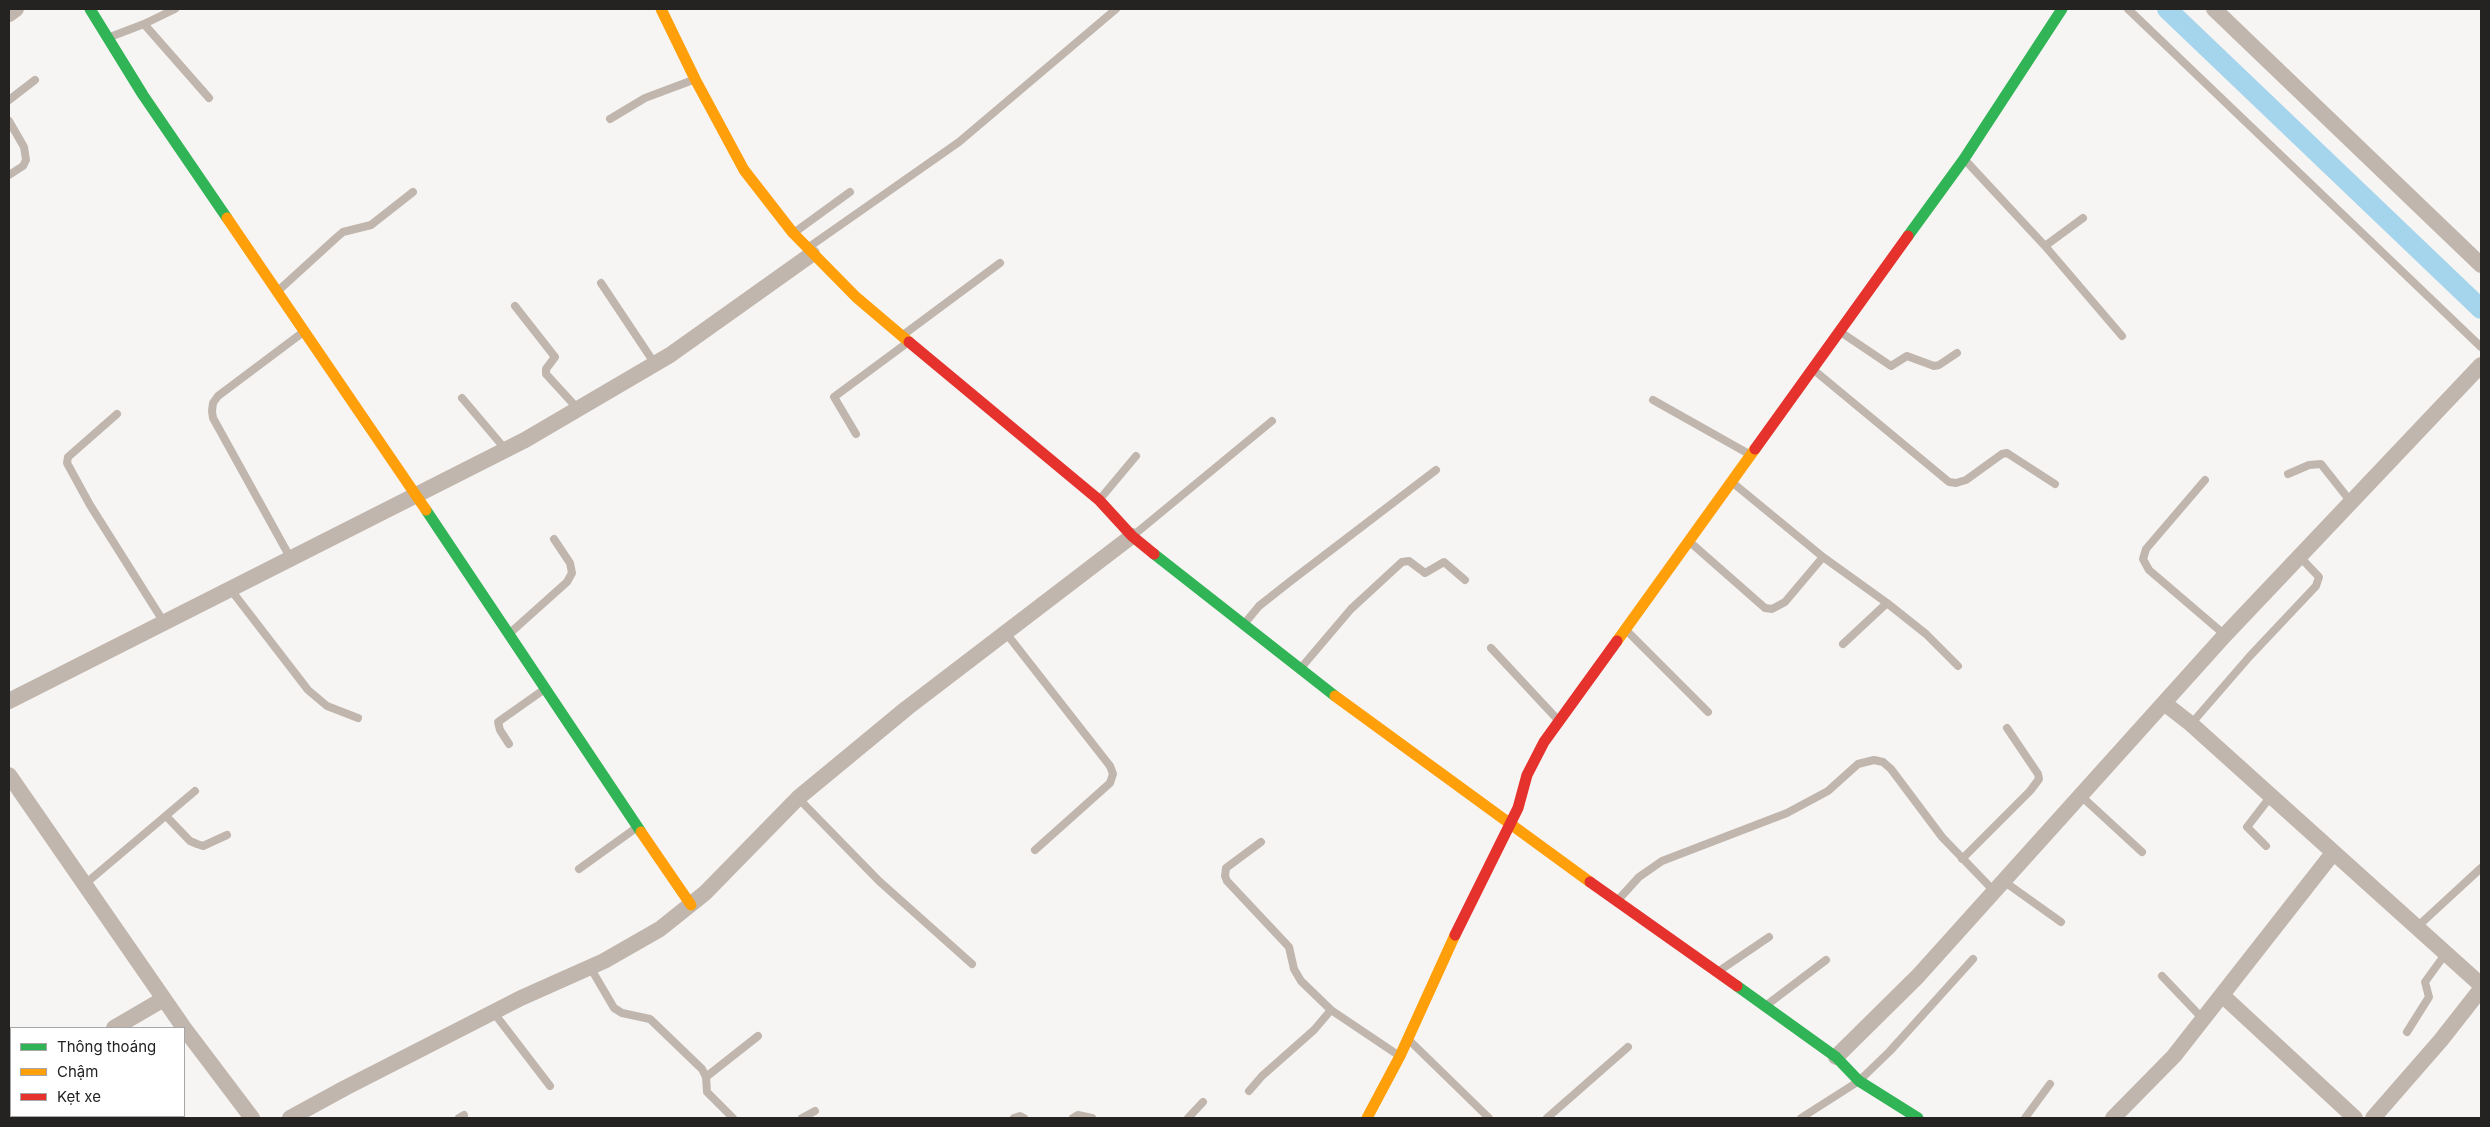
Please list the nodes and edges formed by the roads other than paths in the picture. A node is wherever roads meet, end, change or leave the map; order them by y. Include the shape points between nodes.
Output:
1 (16, 9) edge
2 (90, 9) edge
3 (175, 9) edge
4 (661, 9) edge
5 (1116, 9) edge
6 (2062, 9) edge
7 (2128, 9) edge
8 (2214, 9) edge
9 (9, 14) edge
10 (144, 24) junction
11 (108, 38) junction
12 (695, 79) junction
13 (35, 80) dead end
14 (209, 98) dead end
15 (9, 100) edge
16 (610, 119) dead end
17 (9, 121) edge
18 (1964, 159) junction
19 (9, 175) edge
20 (413, 192) dead end
21 (850, 192) dead end
22 (2083, 218) dead end
23 (794, 233) junction
24 (2046, 246) junction
25 (810, 251) junction
26 (1000, 263) dead end
27 (2481, 265) edge
28 (601, 283) dead end
29 (276, 292) junction
30 (514, 306) dead end
31 (304, 331) junction
32 (1841, 331) junction
33 (2122, 336) dead end
34 (905, 339) junction
35 (2481, 347) edge
36 (1957, 352) dead end
37 (655, 364) junction
38 (2481, 365) edge
39 (1813, 370) junction
40 (462, 398) dead end
41 (1653, 400) dead end
42 (578, 409) junction
43 (117, 414) dead end
44 (1272, 421) dead end
45 (856, 434) dead end
46 (506, 450) junction
47 (1751, 455) junction
48 (1136, 456) dead end
49 (1436, 470) dead end
50 (2288, 474) dead end
51 (2205, 480) dead end
52 (1731, 481) junction
53 (2056, 484) dead end
54 (416, 496) junction
55 (1099, 500) junction
56 (2352, 503) junction
57 (1132, 536) junction
58 (554, 539) dead end
59 (1690, 542) junction
60 (1823, 557) junction
61 (291, 559) junction
62 (2303, 561) junction
63 (1465, 580) dead end
64 (231, 590) junction
65 (1887, 603) junction
66 (165, 624) junction
67 (1243, 625) junction
68 (1626, 629) junction
69 (1006, 634) junction
70 (507, 635) junction
71 (2225, 635) junction
72 (1842, 644) dead end
73 (1491, 648) dead end
74 (1958, 666) dead end
75 (1300, 670) junction
76 (543, 690) junction
77 (9, 701) edge
78 (2167, 705) junction
79 (1708, 712) dead end
80 (358, 718) dead end
81 (1559, 720) junction
82 (2188, 722) junction
83 (2007, 728) dead end
84 (509, 744) dead end
85 (9, 775) edge
86 (195, 791) dead end
87 (2271, 796) junction
88 (798, 798) junction
89 (2084, 798) junction
90 (166, 816) junction
91 (1508, 823) junction
92 (637, 827) junction
93 (227, 835) dead end
94 (1262, 842) dead end
95 (2266, 846) dead end
96 (1035, 850) dead end
97 (2142, 852) dead end
98 (2333, 853) junction
99 (1962, 859) junction
100 (2481, 868) edge
101 (579, 869) dead end
102 (85, 884) junction
103 (2002, 885) junction
104 (1617, 901) junction
105 (691, 905) junction
106 (2062, 922) dead end
107 (2417, 927) junction
108 (1769, 937) dead end
109 (2446, 954) junction
110 (1973, 958) dead end
111 (1826, 960) dead end
112 (972, 964) dead end
113 (590, 967) junction
114 (1718, 972) junction
115 (2162, 976) dead end
116 (2480, 982) edge
117 (2222, 995) junction
118 (162, 1000) junction
119 (1766, 1006) junction
120 (1331, 1010) junction
121 (494, 1014) junction
122 (2203, 1019) junction
123 (116, 1027) edge
124 (183, 1027) edge
125 (185, 1029) edge
126 (2407, 1032) dead end
127 (758, 1036) dead end
128 (1408, 1039) junction
129 (1628, 1048) dead end
130 (1400, 1056) junction
131 (1840, 1060) junction
132 (706, 1077) junction
133 (1856, 1078) junction
134 (2050, 1084) dead end
135 (550, 1086) dead end
136 (1249, 1091) dead end
137 (1203, 1102) dead end
138 (815, 1111) dead end
139 (252, 1118) edge
140 (290, 1118) edge
141 (734, 1118) edge
142 (802, 1118) edge
143 (1014, 1118) edge
144 (1024, 1118) edge
145 (1073, 1118) edge
146 (1092, 1118) edge
147 (1188, 1118) edge
148 (1367, 1118) edge
149 (1489, 1118) edge
150 (1547, 1118) edge
151 (1801, 1118) edge
152 (1918, 1118) edge
153 (2026, 1118) edge
154 (2113, 1118) edge
155 (2356, 1118) edge
156 (2373, 1118) edge

1 - 9 street
2 - 11 street
3 - 10 lane
4 - 12 street
5 - 25 lane via 959,142
6 - 18 street
7 - 35 lane
8 - 27 street
10 - 11 lane
10 - 14 lane
11 - 29 street
12 - 16 lane via 646,98
12 - 23 street via 744,170
13 - 15 lane
17 - 19 lane via 24,147 26,160 23,166
18 - 24 lane
18 - 32 street
20 - 29 lane via 371,225 343,232
21 - 23 lane
22 - 24 lane
23 - 25 street
24 - 33 lane
25 - 34 street
25 - 37 street via 715,324
26 - 34 lane
28 - 37 lane
29 - 31 street
30 - 42 lane via 555,357 546,374
31 - 54 street
31 - 61 lane via 218,396 212,411
32 - 36 lane via 1891,366 1907,356 1939,365
32 - 39 street
34 - 45 lane via 834,397
34 - 55 street
37 - 42 street
38 - 56 street
39 - 47 street
39 - 53 lane via 1949,482 1966,480 2007,453
40 - 46 lane
41 - 47 lane
42 - 46 street
43 - 66 lane via 68,457 67,463
44 - 57 lane
46 - 54 street
47 - 52 street
48 - 55 lane
49 - 67 lane via 1259,606
50 - 56 lane via 2321,464
51 - 71 lane via 2146,549 2143,559 2148,570
52 - 59 street
52 - 60 lane
54 - 61 street
54 - 70 street
55 - 57 street
56 - 62 street
57 - 67 street
57 - 69 street
58 - 70 lane via 570,563 572,573 568,582
59 - 60 lane via 1765,608 1772,609 1785,602
59 - 68 street
60 - 65 lane
61 - 64 street
62 - 71 street
62 - 82 lane via 2320,577 2316,586
63 - 75 lane via 1444,562 1425,573 1408,561 1402,562 1352,609
64 - 66 street
64 - 80 lane via 308,690 327,706
65 - 72 lane
65 - 74 lane via 1926,634
66 - 77 street
67 - 75 street
68 - 79 lane
68 - 81 street
69 - 88 street via 907,708
69 - 96 lane via 1113,774 1110,783
70 - 76 street
71 - 78 street
73 - 81 lane
75 - 91 street
76 - 84 lane via 498,722
76 - 92 street
78 - 82 street
78 - 89 street
81 - 91 street via 1544,742 1528,775 1521,802
82 - 87 street
83 - 99 lane via 2039,779
85 - 102 street
86 - 90 lane
87 - 95 lane via 2247,827
87 - 98 street
88 - 105 street
88 - 112 lane via 879,881
89 - 97 lane
89 - 103 street
90 - 93 lane via 190,841 203,846
90 - 102 lane
91 - 104 street
91 - 128 street
92 - 101 lane
92 - 105 street
94 - 120 lane via 1226,868 1224,876 1289,947 1297,976
98 - 107 street
98 - 117 street
99 - 103 lane
99 - 104 lane via 1924,815 1891,769 1883,762 1866,761 1858,764 1828,791 1787,813 1662,861 1639,877
100 - 107 lane
102 - 118 street
103 - 106 lane
103 - 131 street
104 - 114 street
105 - 113 street via 660,928
107 - 109 street
108 - 114 lane
109 - 116 street
109 - 126 lane via 2425,982 2429,997
110 - 133 lane via 1890,1051
111 - 119 lane
113 - 121 street
113 - 132 lane via 614,1008 650,1019 702,1069
114 - 119 street
115 - 122 lane
116 - 156 street via 2440,1040
117 - 122 street
117 - 155 street
118 - 123 street
118 - 124 street
119 - 131 street
120 - 130 lane
120 - 136 lane
121 - 135 lane
121 - 140 street
122 - 154 street via 2154,1079
125 - 139 street
127 - 132 lane
128 - 130 street
128 - 149 lane
129 - 150 lane
130 - 148 street
131 - 133 street
132 - 141 lane via 707,1092
133 - 151 lane
133 - 152 street
134 - 153 lane
137 - 147 lane
138 - 142 lane
143 - 144 lane
145 - 146 lane via 1078,1115

